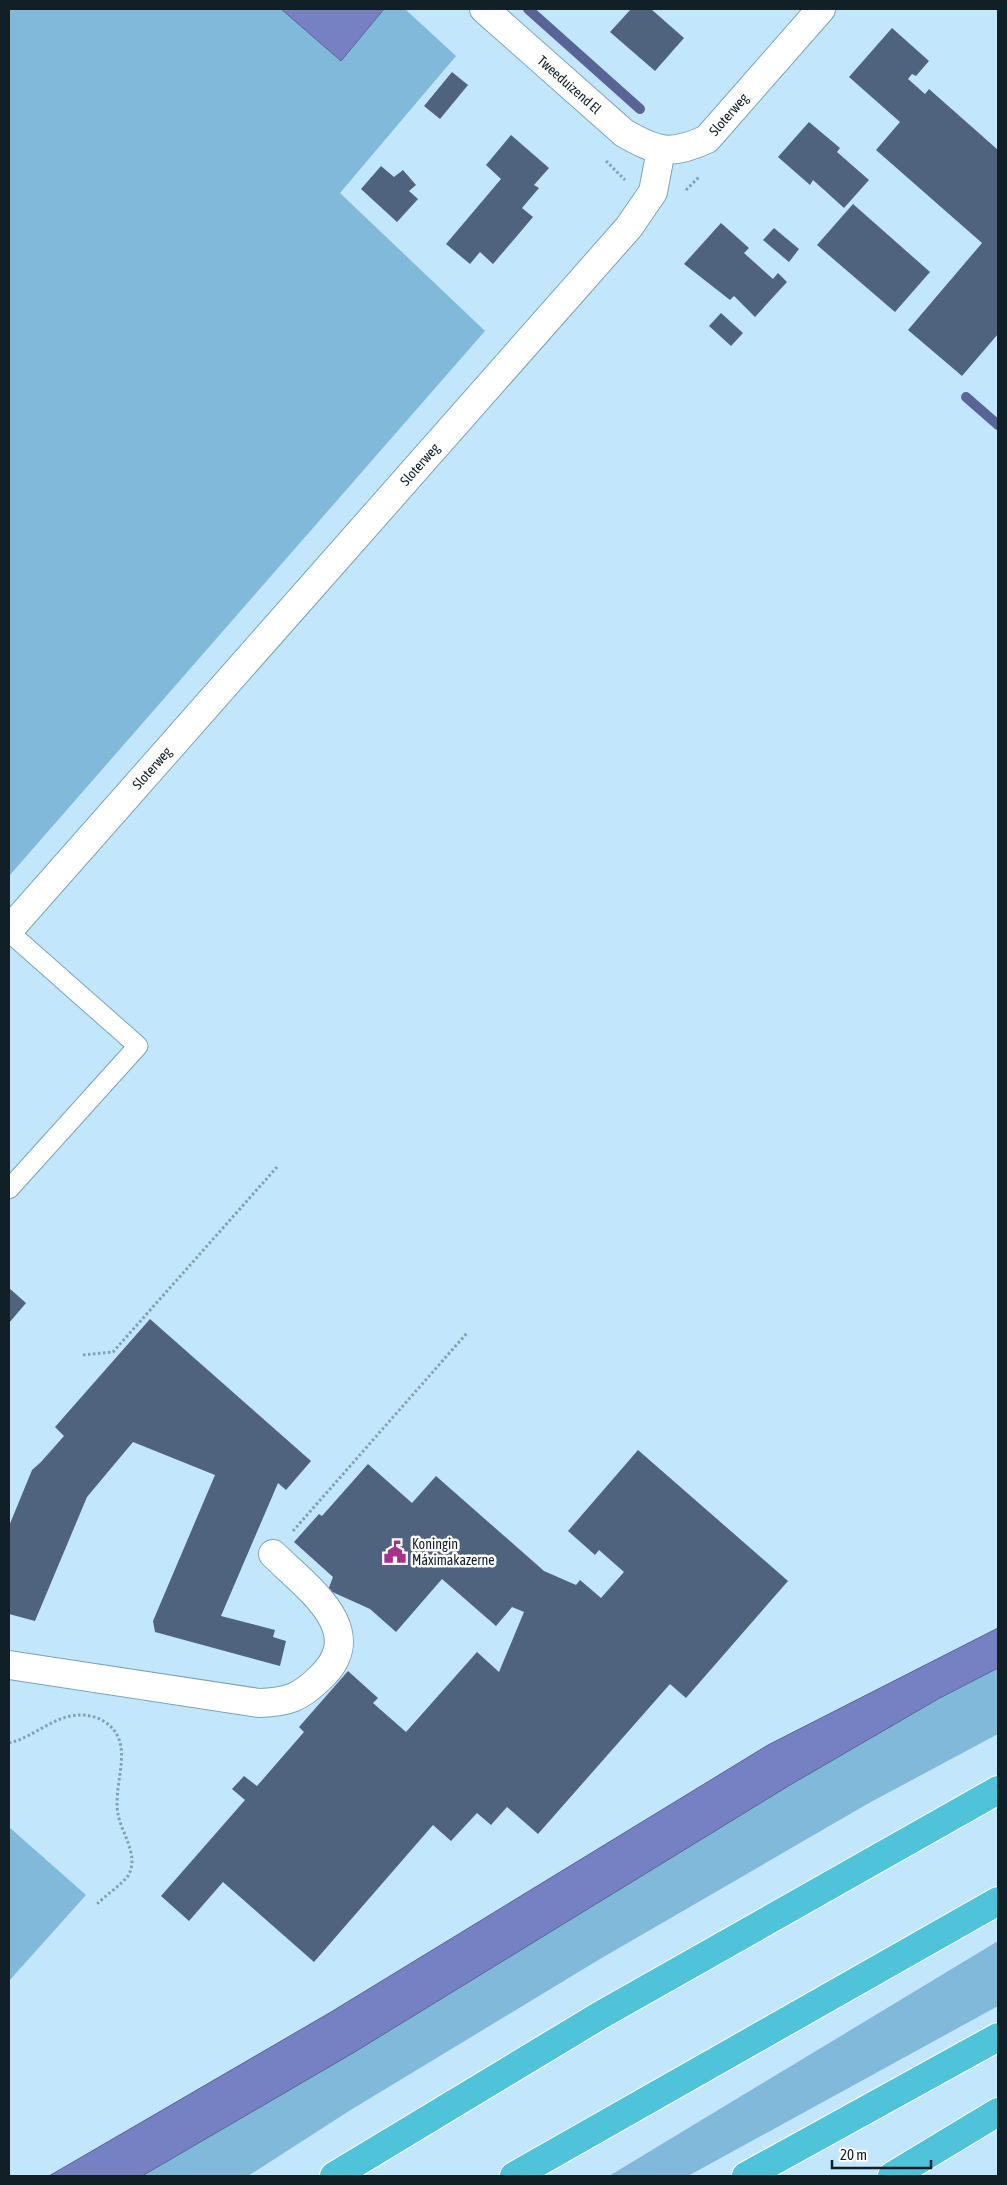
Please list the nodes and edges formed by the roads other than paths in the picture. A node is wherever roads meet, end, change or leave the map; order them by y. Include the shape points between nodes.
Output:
1 (484, 9) edge
2 (821, 9) edge
3 (661, 150) junction
4 (9, 931) edge
5 (9, 1189) edge
6 (273, 1554) road end
7 (9, 1665) edge
8 (998, 1790) edge
9 (998, 1901) edge
10 (998, 2037) edge
11 (998, 2112) edge
12 (334, 2176) edge
13 (514, 2176) edge
14 (746, 2176) edge
15 (892, 2176) edge

1 - 3 street, Tweeduizend El via 624,133
2 - 3 street, Sloterweg via 706,139 687,148
3 - 4 street, Sloterweg via 653,192 629,227
4 - 5 lane via 138,1046
6 - 7 street via 328,1608 340,1638 338,1654 330,1668 302,1694 281,1702 259,1703
8 - 12 highway via 599,2016
9 - 13 highway
10 - 14 highway
11 - 15 highway

